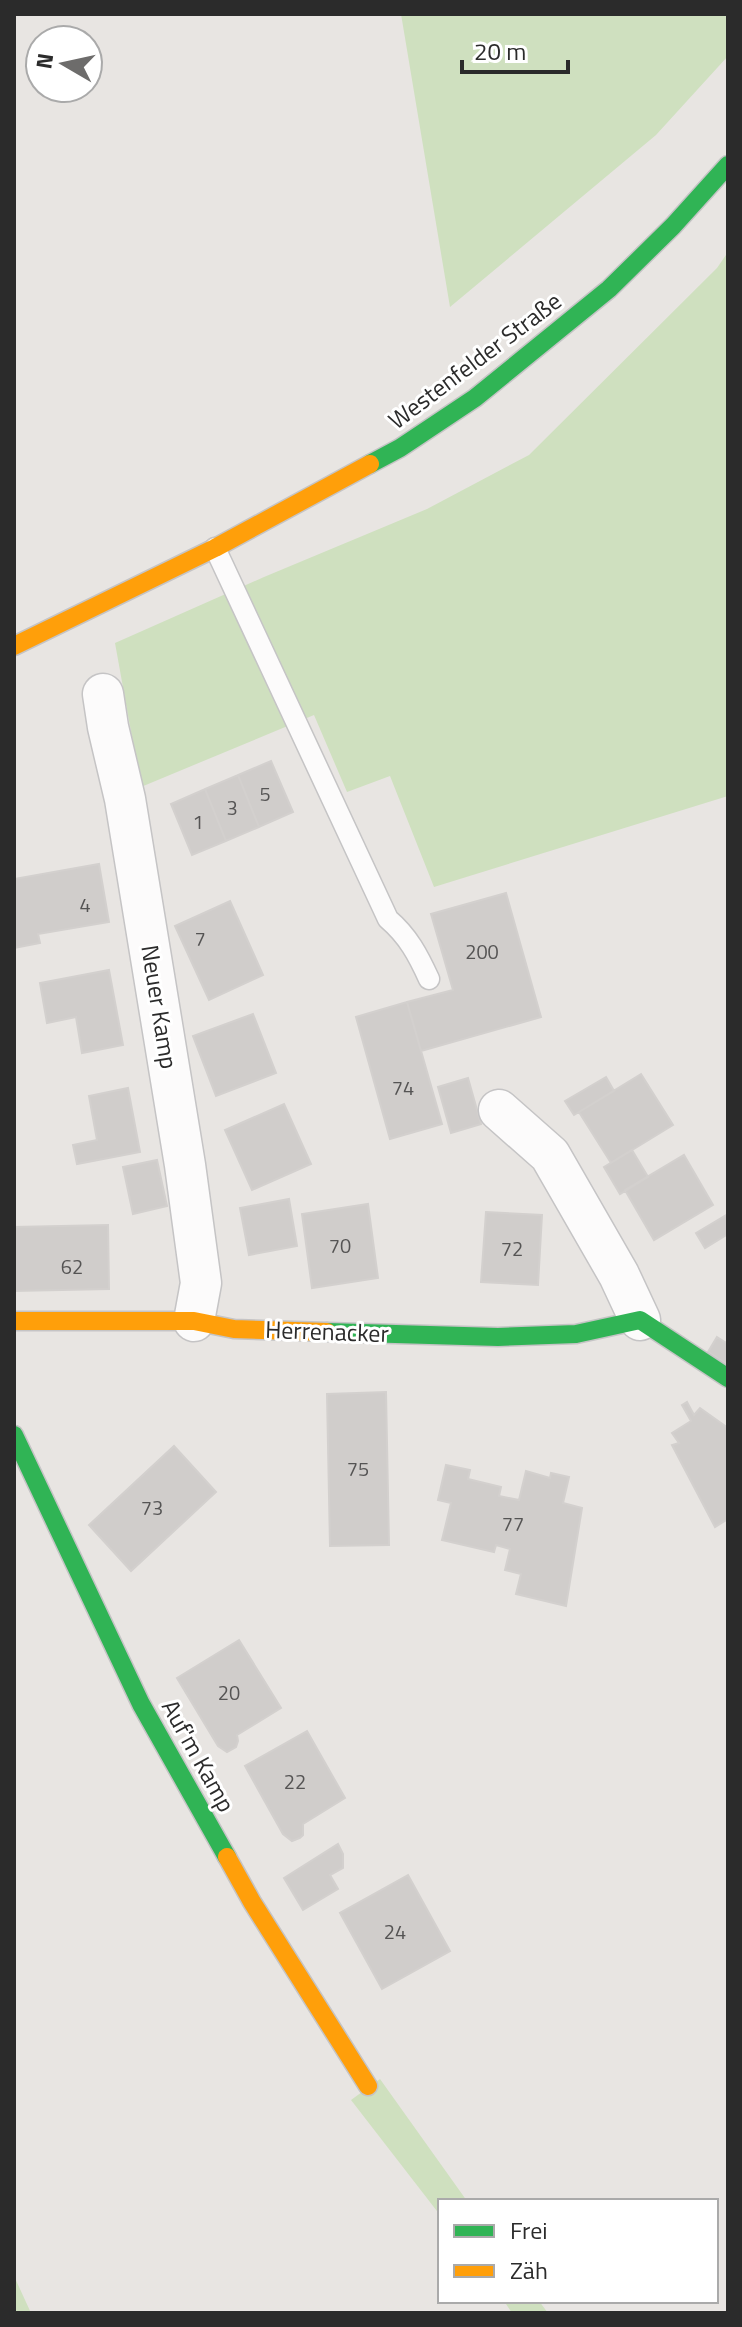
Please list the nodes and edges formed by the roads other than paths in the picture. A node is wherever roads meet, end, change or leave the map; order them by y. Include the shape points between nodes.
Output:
1 (728, 165) edge
2 (215, 548) junction
3 (74, 596) dead end
4 (14, 646) edge
5 (103, 694) dead end
6 (429, 979) dead end
7 (499, 1110) dead end
8 (640, 1320) junction
9 (14, 1321) edge
10 (194, 1321) junction
11 (728, 1378) edge
12 (14, 1435) edge
13 (368, 2086) dead end

1 - 2 street, Westenfelder Straße via 609,289 475,398 400,448
2 - 3 street, Westenfelder Straße
2 - 4 street, Westenfelder Straße
2 - 6 lane via 388,919 417,951
5 - 10 street, Neuer Kamp via 185,1165 201,1283
7 - 8 street via 550,1155
8 - 10 street, Herrenacker via 576,1334 498,1337 234,1329
8 - 11 street
9 - 10 street, Herrenacker
12 - 13 street, Auf'm Kamp via 141,1704 252,1902

